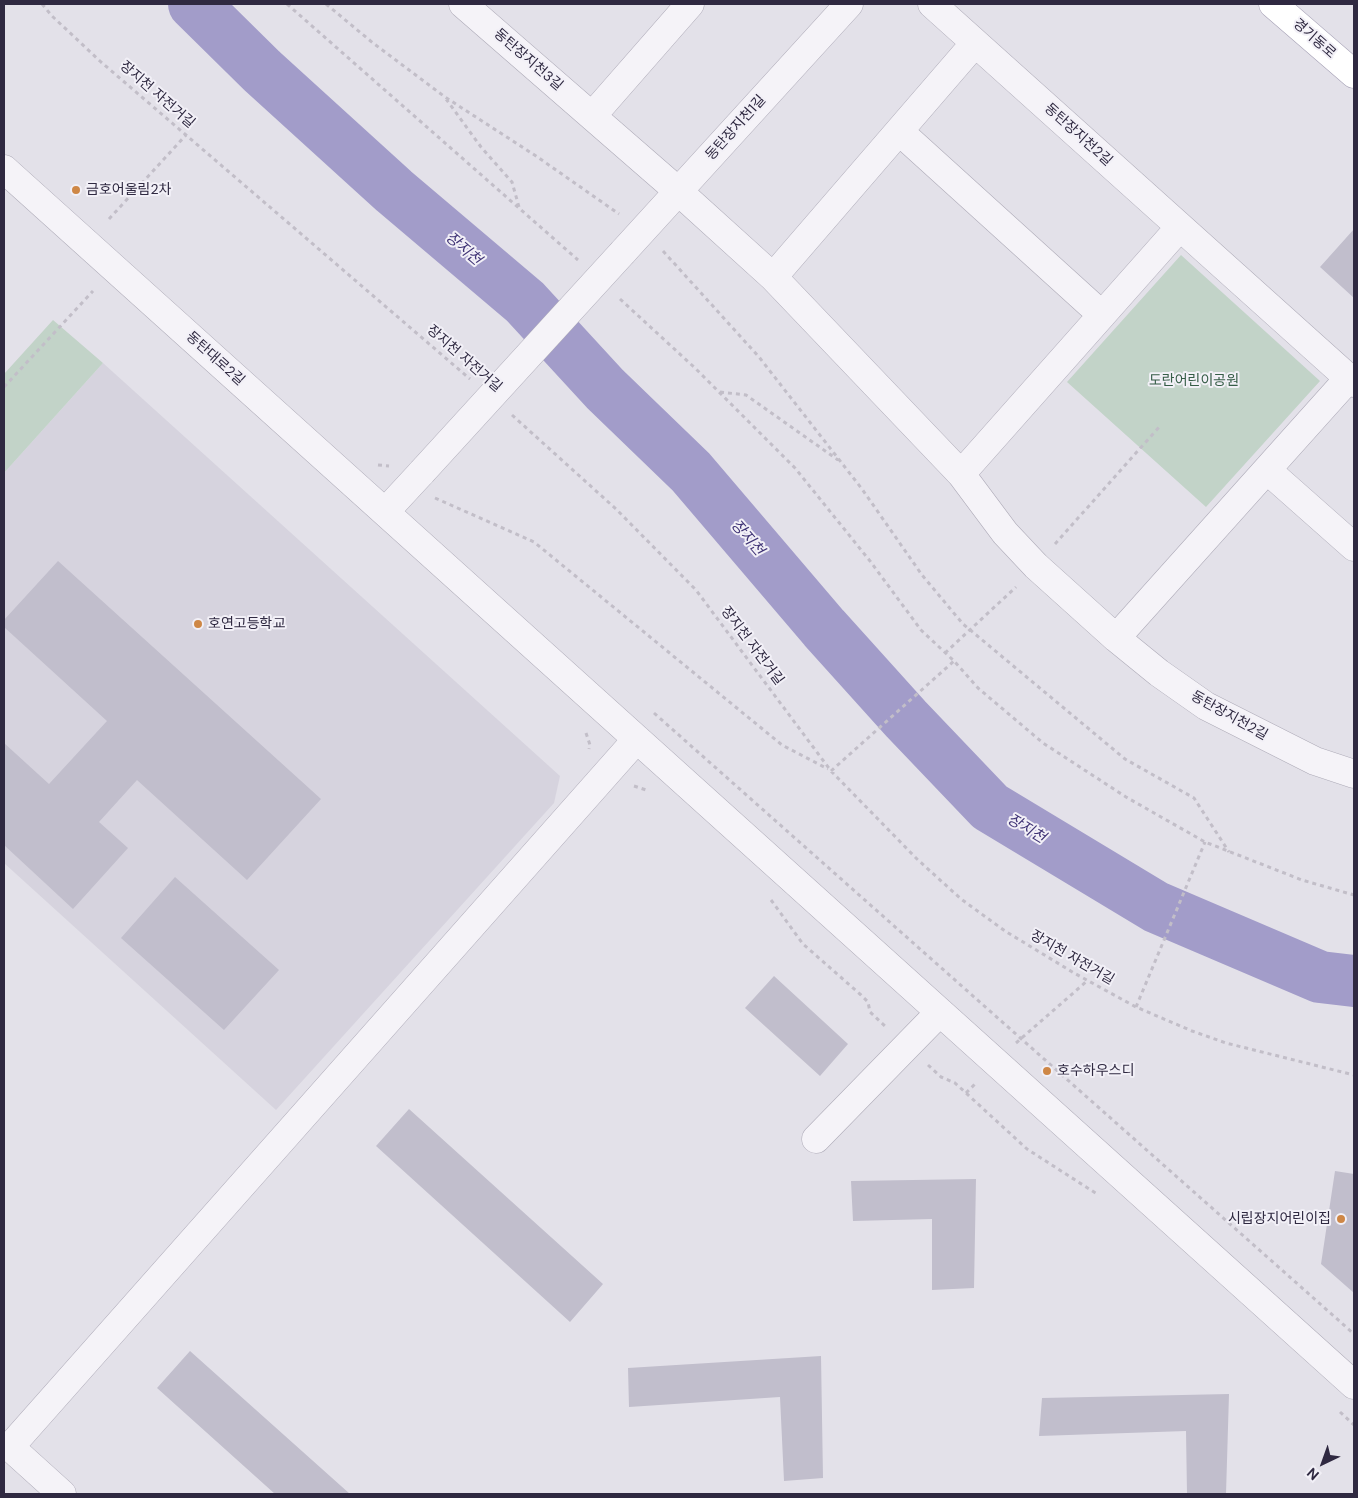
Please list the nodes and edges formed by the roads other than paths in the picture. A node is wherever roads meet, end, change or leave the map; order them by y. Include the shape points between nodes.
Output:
1 (463, 4) edge
2 (690, 4) edge
3 (849, 4) edge
4 (932, 4) edge
5 (1273, 4) edge
6 (975, 42) junction
7 (1354, 74) edge
8 (592, 116) junction
9 (899, 131) junction
10 (4, 169) edge
11 (678, 191) junction
12 (1180, 227) junction
13 (773, 277) junction
14 (1102, 315) junction
15 (1352, 381) edge
16 (1267, 470) junction
17 (961, 474) junction
18 (386, 512) junction
19 (1354, 547) edge
20 (1116, 638) junction
21 (637, 739) junction
22 (1354, 774) edge
23 (940, 1012) junction
24 (816, 1139) dead end
25 (1354, 1385) edge
26 (62, 1494) edge

1 - 8 street, 동탄장지천3길
2 - 8 street
3 - 11 street, 동탄장지천1길
4 - 6 street, 동탄장지천2길
5 - 7 main road, 경기동로
6 - 9 street
6 - 12 street, 동탄장지천2길
8 - 11 street, 동탄장지천3길
9 - 13 street
9 - 14 street
10 - 18 street, 동탄대로2길
11 - 13 street, 동탄장지천2길
11 - 18 street, 동탄장지천1길, bridge via 425,484
12 - 14 street
12 - 15 street, 동탄장지천2길
13 - 17 street, 동탄장지천2길
14 - 17 street
15 - 16 street, 동탄장지천2길
16 - 19 street
16 - 20 street, 동탄장지천2길
17 - 20 street, 동탄장지천2길 via 1017,546
18 - 21 street, 동탄대로2길
20 - 22 street, 동탄장지천2길 via 1206,706 1315,761
21 - 23 street, 동탄대로2길
21 - 26 street via 10,1447
23 - 24 street
23 - 25 street, 동탄대로2길

